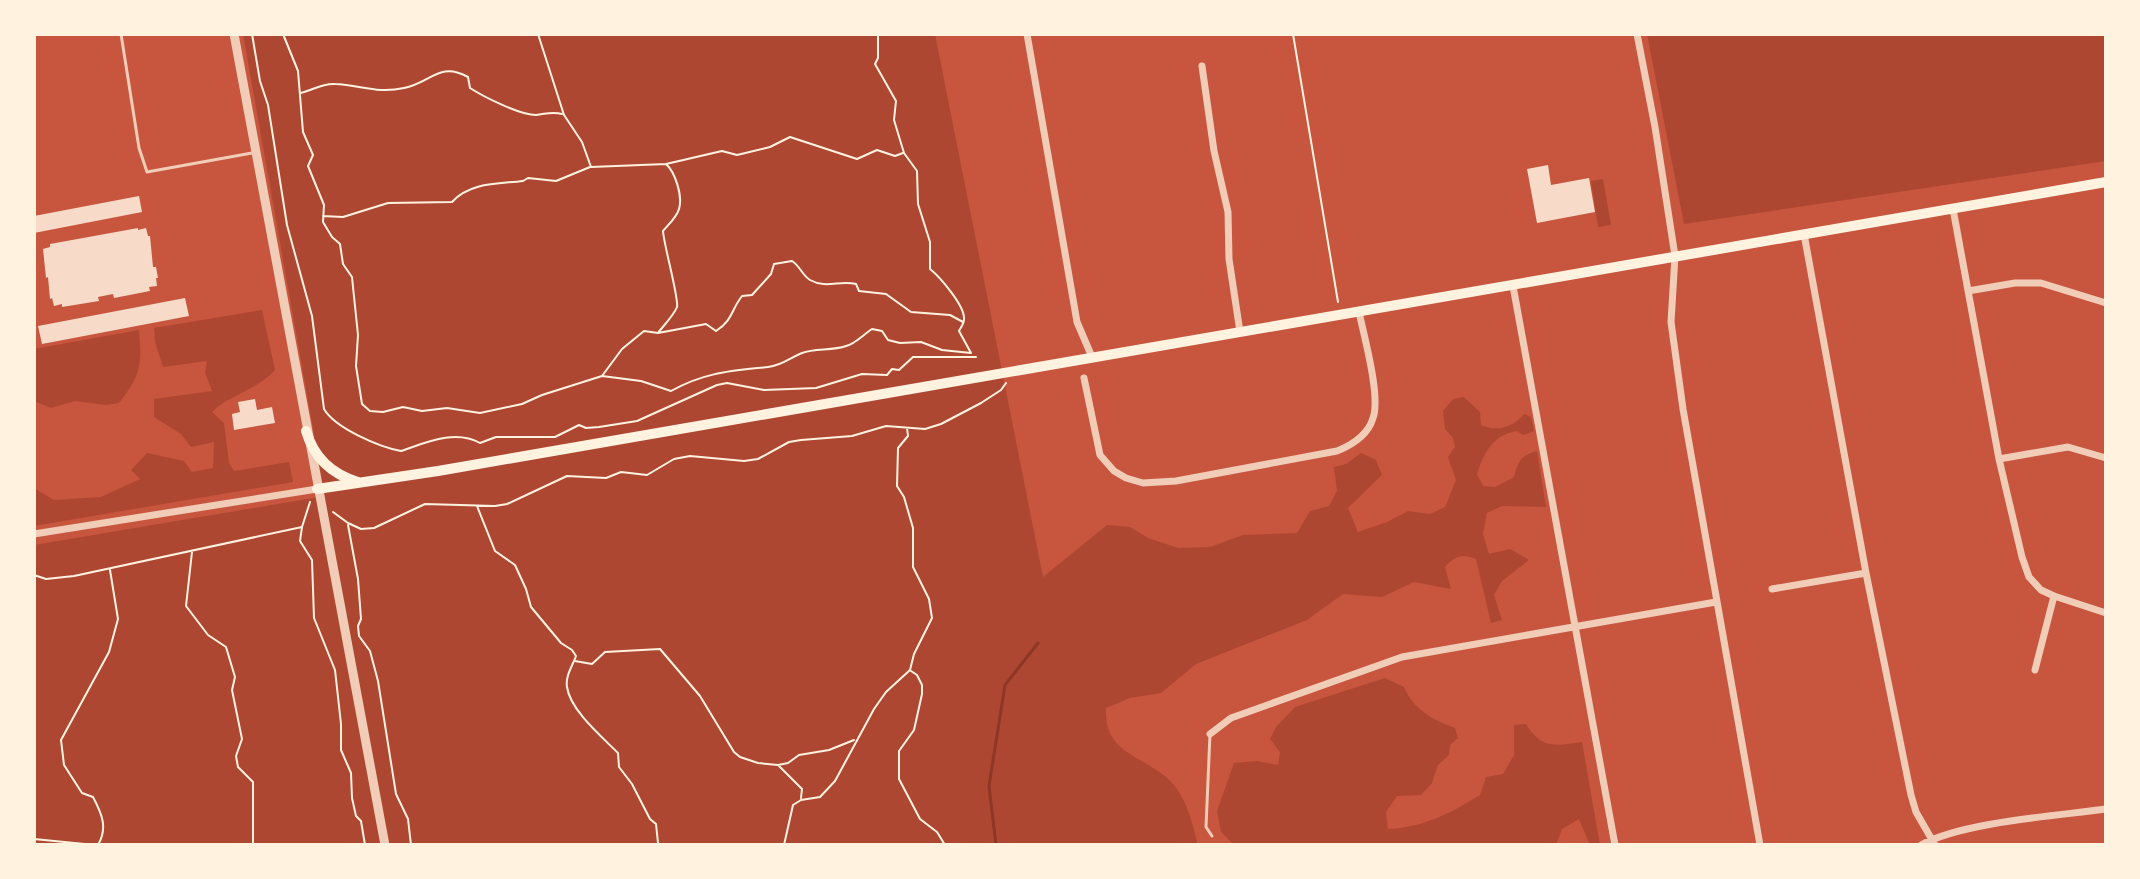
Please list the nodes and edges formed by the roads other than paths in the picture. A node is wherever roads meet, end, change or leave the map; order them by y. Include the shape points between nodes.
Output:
1 (121, 34) edge
2 (234, 34) edge
3 (1027, 34) edge
4 (1637, 34) edge
5 (1202, 66) dead end
6 (256, 152) junction
7 (2106, 182) edge
8 (1953, 209) junction
9 (1804, 234) junction
10 (1675, 256) junction
11 (1513, 286) junction
12 (1968, 291) junction
13 (2106, 303) edge
14 (1359, 312) junction
15 (1240, 332) junction
16 (1092, 357) junction
17 (1084, 378) dead end
18 (306, 431) junction
19 (2106, 458) edge
20 (1999, 459) junction
21 (360, 483) junction
22 (317, 489) junction
23 (34, 534) edge
24 (1866, 573) junction
25 (1772, 589) dead end
26 (2054, 596) junction
27 (1716, 602) junction
28 (2106, 613) edge
29 (1576, 626) junction
30 (2035, 670) dead end
31 (1210, 734) joint
32 (2106, 809) edge
33 (1212, 836) dead end
34 (1934, 842) edge
35 (385, 845) edge
36 (1615, 845) edge
37 (1760, 845) edge
38 (1921, 845) edge

1 - 6 lane via 147,172
2 - 6 street
3 - 16 street via 1077,322
4 - 10 street
5 - 15 street via 1228,212
6 - 18 street
7 - 8 main road
8 - 9 main road
8 - 12 street
9 - 10 main road
9 - 24 street
10 - 11 main road
10 - 27 street via 1671,322
11 - 14 main road
11 - 29 street
12 - 13 street via 2041,283
12 - 20 street
14 - 15 main road
14 - 17 street via 1374,417 1357,441 1337,451 1143,483 1114,471 1100,455
15 - 16 main road
16 - 21 main road
18 - 21 main road via 321,461
18 - 22 street
19 - 20 street via 2068,447
20 - 26 street via 2029,577
21 - 22 main road
22 - 23 street
22 - 35 street
24 - 25 street
24 - 34 street via 1911,795
26 - 28 street
26 - 30 street
27 - 29 street
27 - 37 street
29 - 31 street via 1402,657 1231,718
29 - 36 street
31 - 33 lane via 1206,827
32 - 34 street via 1981,827
34 - 38 street

